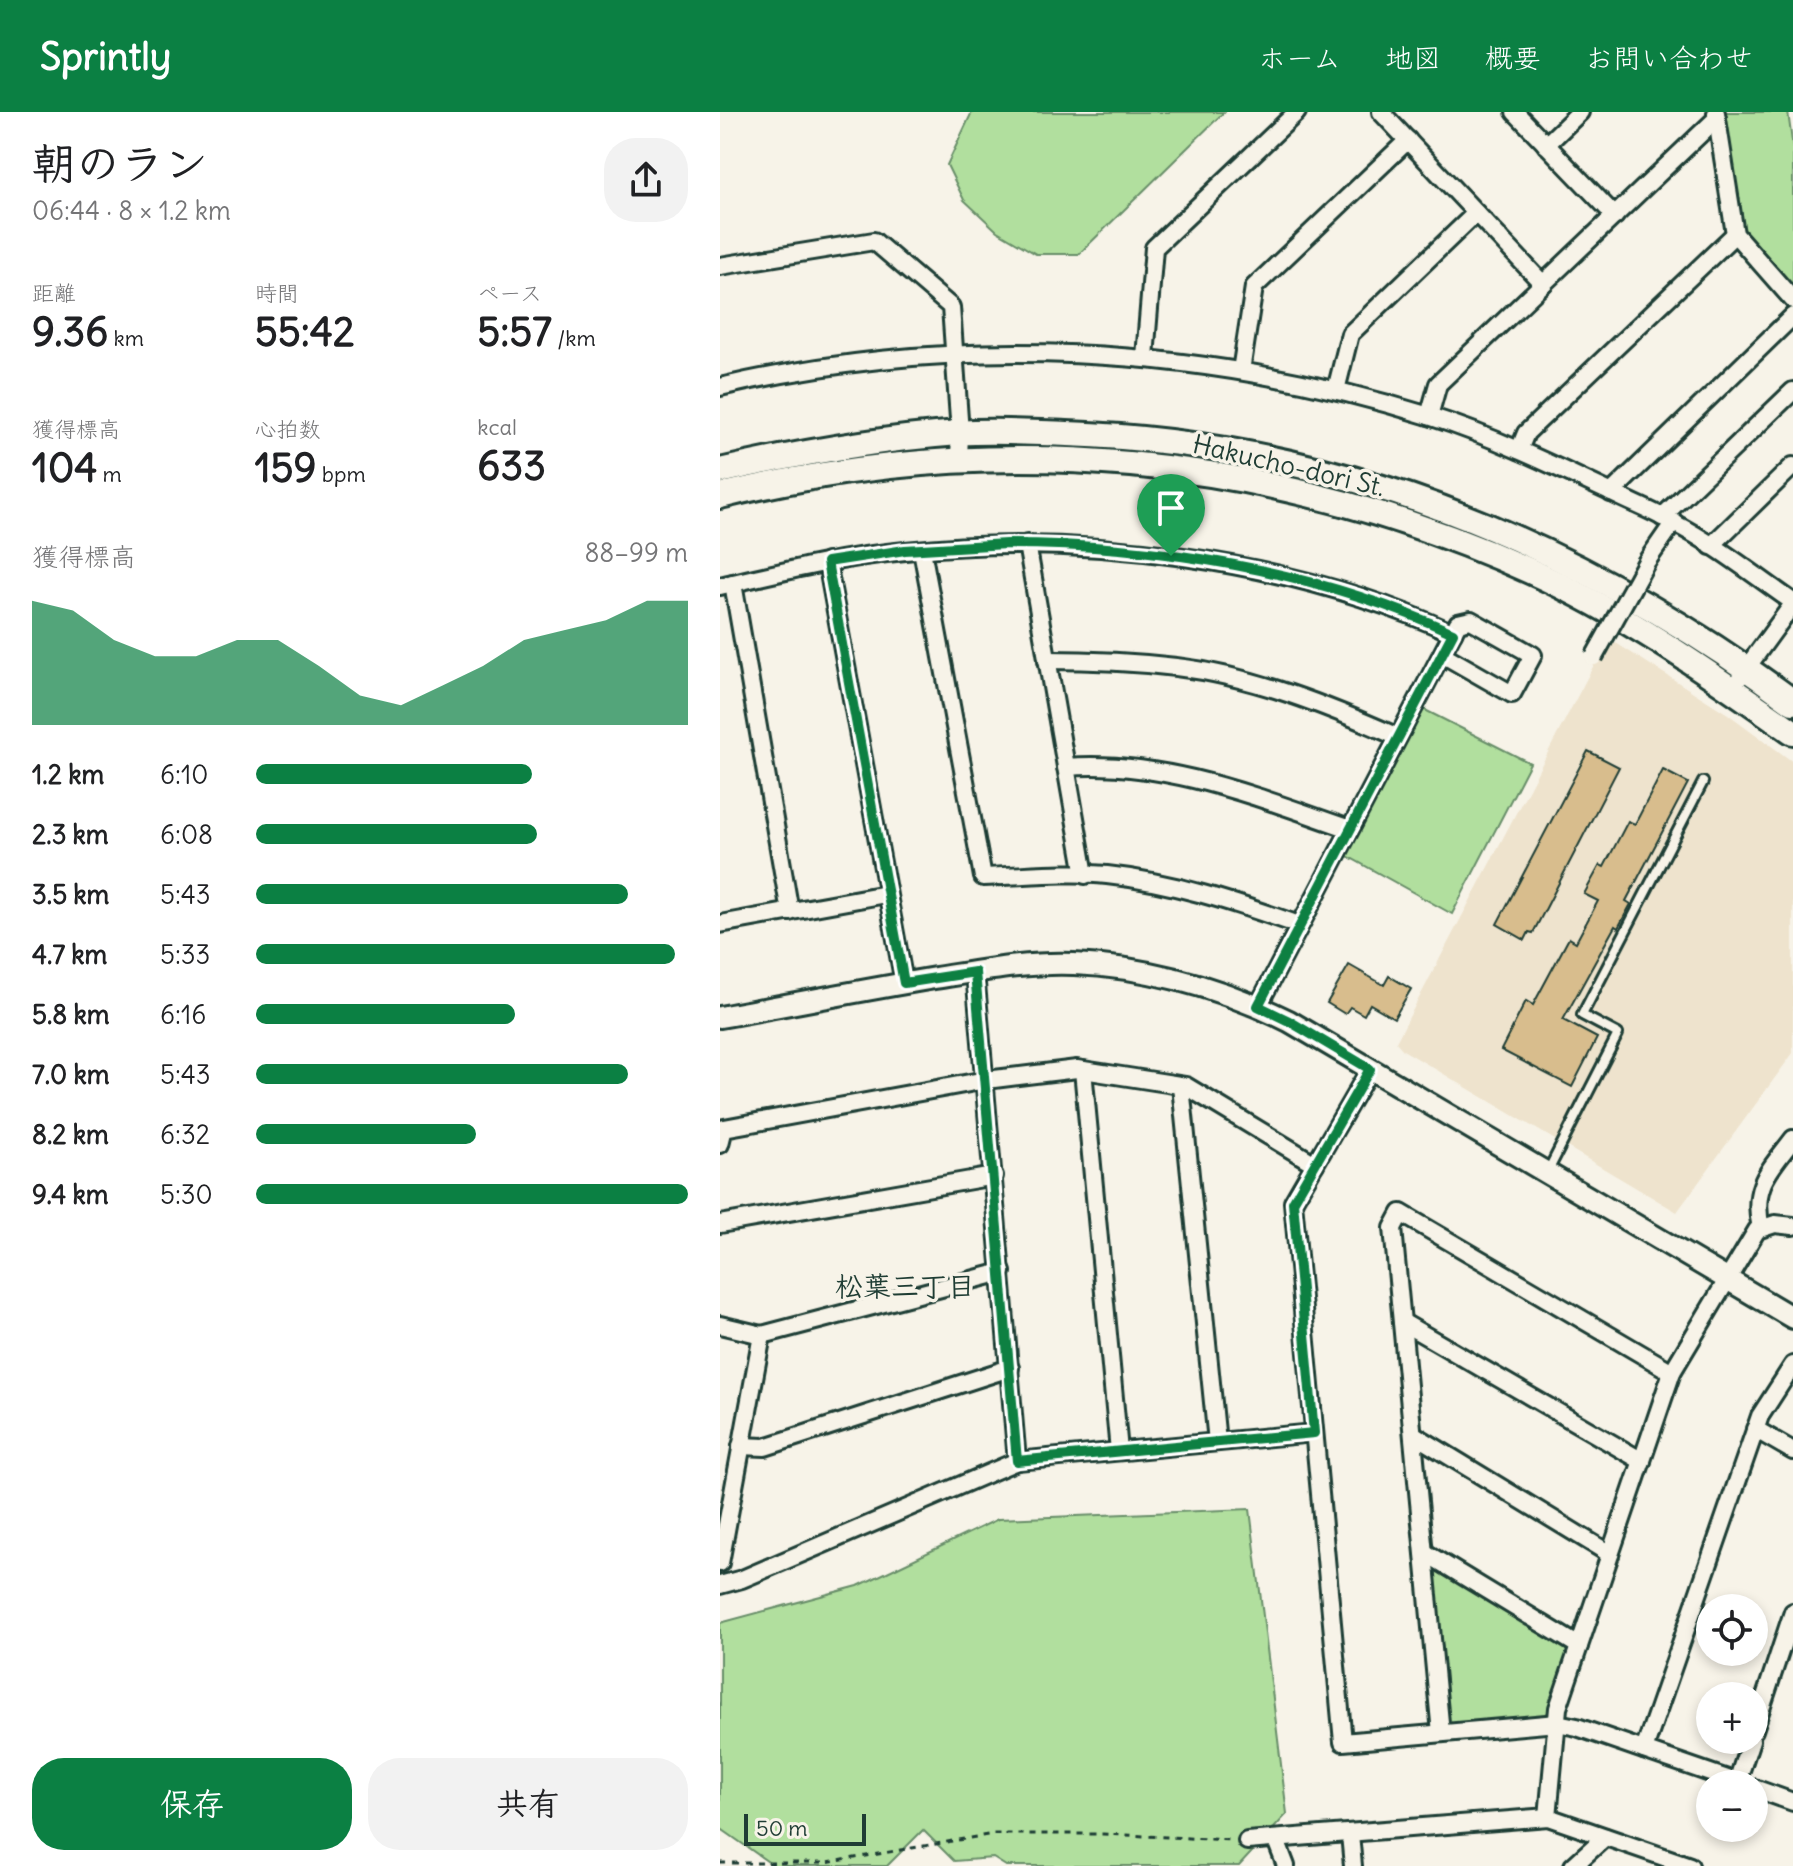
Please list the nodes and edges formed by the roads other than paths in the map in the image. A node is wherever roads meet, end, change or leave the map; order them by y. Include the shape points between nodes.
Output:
1 (1297, 112) edge
2 (1381, 112) edge
3 (1515, 112) edge
4 (1580, 112) edge
5 (1717, 115) edge
6 (1408, 140) junction
7 (1546, 145) junction
8 (1476, 213) junction
9 (1615, 216) junction
10 (1735, 234) junction
11 (720, 266) edge
12 (1543, 284) junction
13 (1793, 300) edge
14 (1793, 316) edge
15 (955, 355) junction
16 (1145, 357) junction
17 (1241, 371) junction
18 (720, 387) edge
19 (1336, 390) junction
20 (1793, 391) edge
21 (1429, 416) junction
22 (960, 433) junction
23 (1519, 450) junction
24 (959, 459) junction
25 (1793, 466) edge
26 (720, 471) edge
27 (1611, 493) junction
28 (720, 496) edge
29 (1668, 519) junction
30 (1027, 544) junction
31 (1711, 546) junction
32 (922, 550) junction
33 (827, 562) junction
34 (726, 584) edge
35 (1793, 603) edge
36 (1453, 633) junction
37 (1442, 654) junction
38 (1594, 657) dead end
39 (1047, 660) junction
40 (1746, 667) junction
41 (1733, 689) junction
42 (1793, 702) edge
43 (1793, 732) edge
44 (1398, 737) junction
45 (1066, 767) junction
46 (1703, 782) dead end
47 (1350, 829) junction
48 (1085, 875) junction
49 (886, 894) junction
50 (790, 912) junction
51 (720, 924) edge
52 (1299, 925) junction
53 (975, 972) junction
54 (904, 983) junction
55 (1258, 1006) junction
56 (720, 1017) edge
57 (1370, 1069) junction
58 (1083, 1070) junction
59 (986, 1080) junction
60 (1181, 1086) junction
61 (1793, 1139) edge
62 (720, 1144) edge
63 (1315, 1164) junction
64 (1547, 1173) junction
65 (994, 1176) junction
66 (720, 1224) edge
67 (1793, 1226) edge
68 (1761, 1228) junction
69 (1002, 1272) junction
70 (1727, 1279) junction
71 (1793, 1318) edge
72 (1402, 1322) junction
73 (720, 1325) edge
74 (762, 1335) junction
75 (1793, 1365) edge
76 (1010, 1368) junction
77 (1672, 1372) junction
78 (1755, 1429) junction
79 (1314, 1433) junction
80 (1413, 1434) junction
81 (1217, 1442) junction
82 (741, 1446) junction
83 (1119, 1451) junction
84 (1793, 1451) edge
85 (1017, 1461) junction
86 (1642, 1461) junction
87 (1424, 1552) junction
88 (1610, 1554) junction
89 (720, 1563) edge
90 (720, 1585) edge
91 (1793, 1612) edge
92 (1579, 1646) junction
93 (1768, 1688) edge
94 (1557, 1723) junction
95 (1441, 1733) junction
96 (1644, 1750) junction
97 (1702, 1770) edge
98 (1768, 1793) edge
99 (1793, 1802) edge
100 (1548, 1817) junction
101 (1350, 1834) junction
102 (1605, 1837) junction
103 (1276, 1840) junction
104 (1247, 1841) road end
105 (1286, 1866) edge
106 (1353, 1866) edge
107 (1573, 1866) edge
108 (1690, 1866) edge

1 - 16 street via 1154,248
2 - 6 street
3 - 7 street
4 - 7 street
5 - 9 street
5 - 10 street
6 - 8 street
6 - 17 street via 1254,287
7 - 9 street
8 - 12 street
8 - 19 street via 1350,334
9 - 12 street
10 - 13 street
10 - 23 street via 1526,433
11 - 15 street via 874,241 951,307
12 - 21 street via 1438,384
14 - 27 street
15 - 16 street
15 - 18 street via 813,368
15 - 22 street
16 - 17 street
17 - 19 street
19 - 21 street
20 - 29 street
21 - 23 street
22 - 24 street
22 - 26 main road, Hakucho-dori St. via 839,447
22 - 40 main road, Hakucho-dori St. via 1105,435 1322,469 1413,497 1543,549 1689,629
23 - 27 street
24 - 28 main road, Hakucho-dori St. via 842,472
24 - 41 main road, Hakucho-dori St. via 1175,468 1313,494 1400,519 1533,572 1675,650
25 - 31 street
27 - 29 street
29 - 31 street
29 - 38 street, bridge
30 - 32 street
30 - 36 street via 1156,554 1238,568 1342,592
30 - 39 street
31 - 35 street
32 - 33 street
32 - 48 street via 983,877
33 - 34 street
33 - 49 street
34 - 50 street
35 - 40 street
36 - 37 street
36 - 37 street via 1458,623 1471,620 1533,655 1512,694
37 - 44 street
39 - 44 street via 1178,667 1238,679 1340,711
39 - 45 street
40 - 41 street
40 - 42 main road, Hakucho-dori St.
41 - 43 main road, Hakucho-dori St.
44 - 47 street
45 - 47 street via 1152,771 1198,780
45 - 48 street
46 - 64 lane via 1582,1015 1618,1034
47 - 52 street
48 - 52 street via 1149,881
49 - 50 street
49 - 54 street
50 - 51 street
52 - 55 street
53 - 54 street
53 - 55 street via 1045,963 1131,969 1174,977
53 - 59 street
54 - 56 street
55 - 57 street
57 - 63 street
57 - 64 street
58 - 59 street
58 - 60 street
58 - 83 street
59 - 62 street via 724,1128
59 - 65 street
60 - 63 street
60 - 81 street
61 - 68 street via 1761,1182 1756,1206
63 - 79 street via 1293,1202
64 - 70 street
65 - 66 street
65 - 69 street
67 - 68 street
68 - 70 street
69 - 74 street
69 - 76 street
70 - 71 street
70 - 77 street
72 - 77 street via 1393,1228 1401,1213
72 - 80 street
72 - 86 street
73 - 74 street
74 - 82 street
75 - 78 street
76 - 82 street via 765,1447
76 - 85 street
77 - 86 street
78 - 84 street
78 - 96 street
79 - 81 street
79 - 95 street via 1343,1742
80 - 87 street
80 - 88 street
81 - 83 street
82 - 89 street
83 - 85 street
85 - 90 street
86 - 88 street
87 - 92 street
87 - 95 street
88 - 92 street
91 - 93 street
92 - 94 street
94 - 95 street
94 - 96 street
94 - 100 street
96 - 97 street
98 - 99 street
100 - 101 street
100 - 102 street
101 - 103 street
101 - 106 street
102 - 107 street
102 - 108 street
103 - 104 street
103 - 105 street

